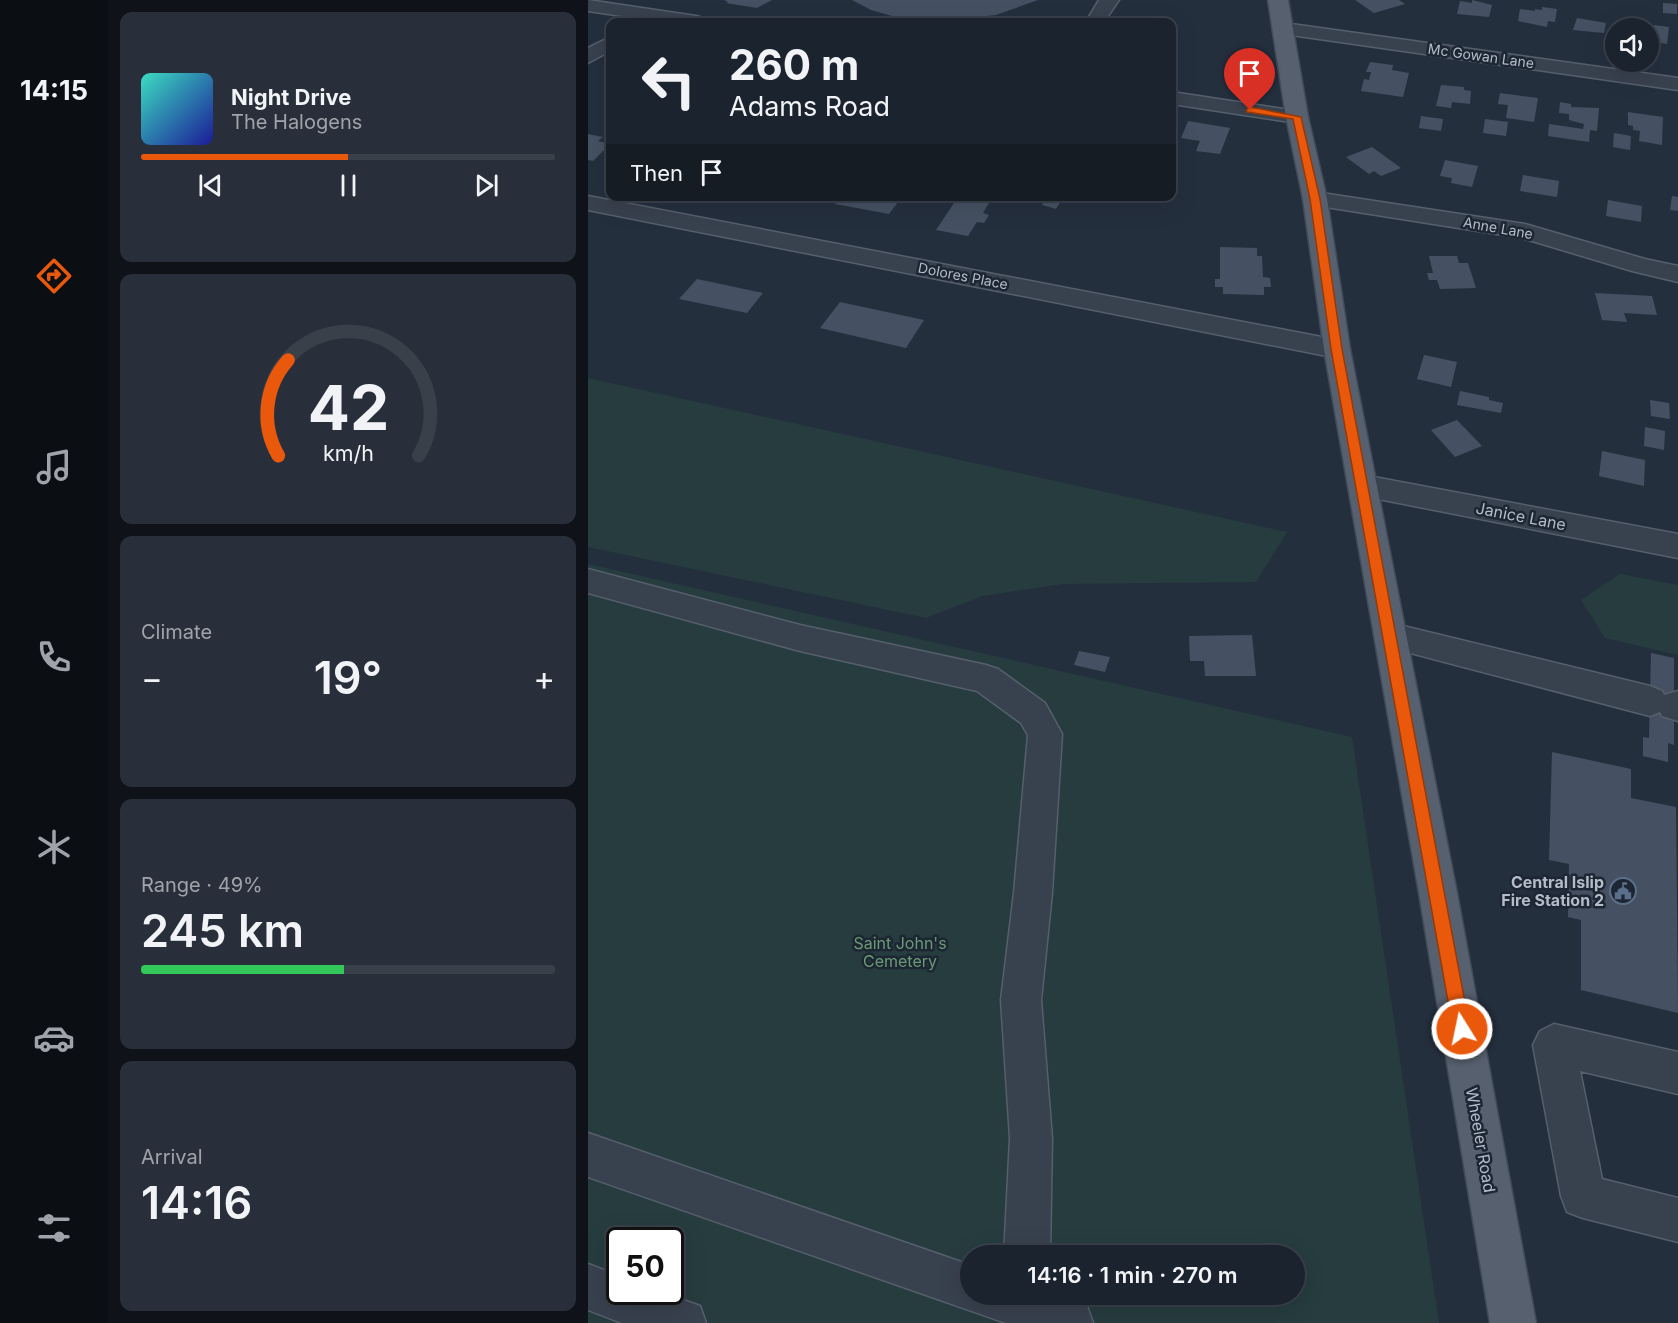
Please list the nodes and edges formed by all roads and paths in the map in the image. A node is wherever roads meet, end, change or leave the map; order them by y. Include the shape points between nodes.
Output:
1 (1109, 0) edge
2 (588, 5) edge
3 (1281, 15) edge
4 (643, 18) edge
5 (1098, 18) edge
6 (606, 46) edge
7 (588, 57) edge
8 (1678, 84) edge
9 (1176, 99) edge
10 (1297, 117) junction
11 (1315, 199) junction
12 (588, 203) edge
13 (1678, 274) edge
14 (1337, 349) junction
15 (1364, 486) junction
16 (1678, 546) edge
17 (588, 581) edge
18 (1391, 636) junction
19 (1667, 704) edge
20 (1678, 1072) edge
21 (588, 1155) edge
22 (1678, 1220) edge
23 (1027, 1245) edge
24 (960, 1285) edge
25 (588, 1287) edge
26 (1018, 1305) edge
27 (683, 1323) edge
28 (1070, 1323) edge
29 (1513, 1323) edge

1 - 5 street
2 - 4 street
3 - 8 street, Mc Gowan Lane
3 - 10 main road, Wheeler Road
6 - 7 street
9 - 10 street
10 - 11 main road, Wheeler Road
11 - 13 street, Anne Lane via 1525,231
11 - 14 main road, Wheeler Road
12 - 14 street, Dolores Place
14 - 15 main road, Wheeler Road
15 - 16 street, Janice Lane
15 - 18 main road, Wheeler Road
17 - 23 street via 800,638 986,679 1033,713 1045,734 1020,1000 1031,1138
18 - 19 street
18 - 29 main road, Wheeler Road
20 - 22 street via 1554,1045 1583,1196
21 - 24 street
25 - 27 street
26 - 28 street

